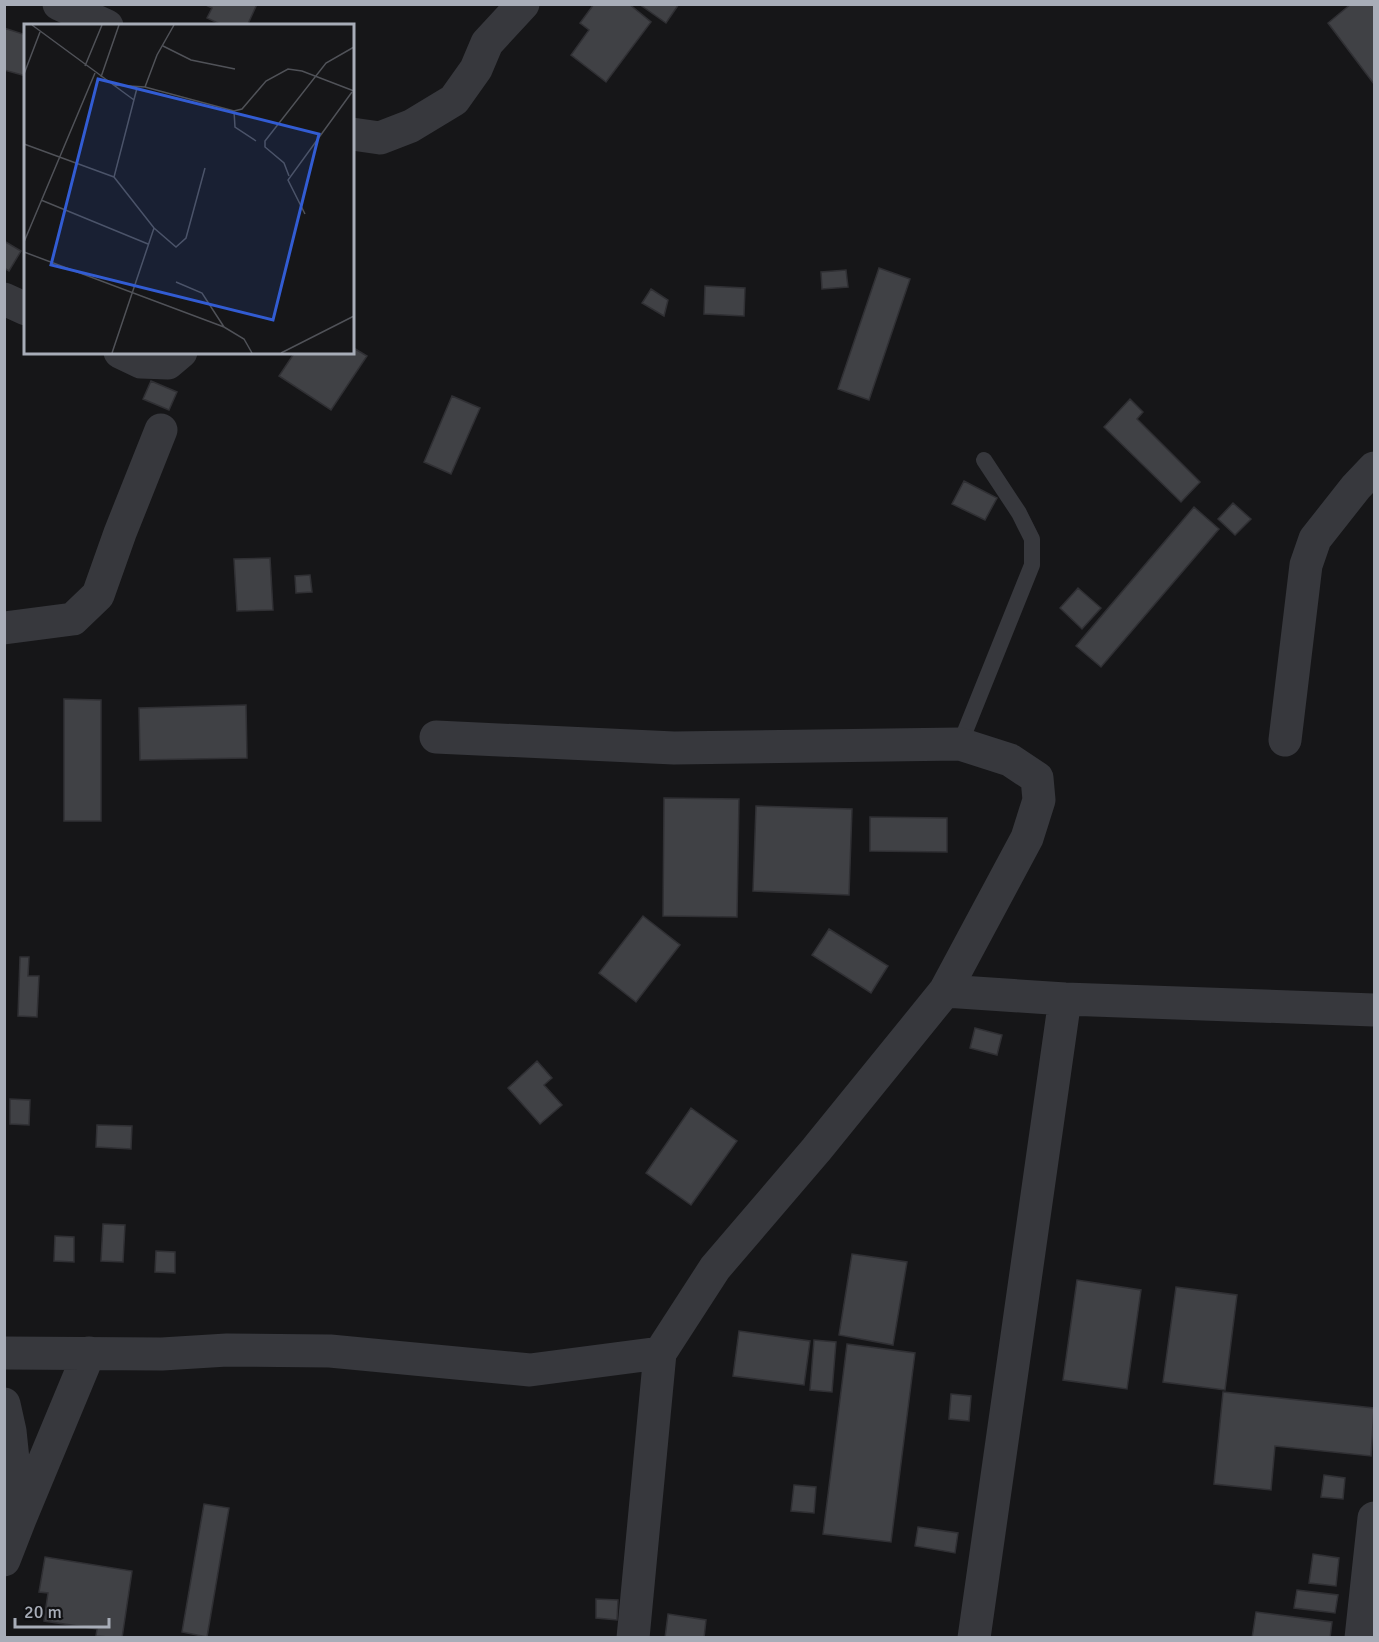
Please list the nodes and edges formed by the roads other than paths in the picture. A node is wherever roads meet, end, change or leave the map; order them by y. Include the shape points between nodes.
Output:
1 (59, 4) edge
2 (523, 4) edge
3 (103, 24) edge
4 (354, 134) edge
5 (4, 299) edge
6 (24, 308) edge
7 (124, 354) edge
8 (179, 354) edge
9 (161, 430) dead end
10 (984, 460) dead end
11 (1374, 468) edge
12 (4, 628) edge
13 (436, 737) dead end
14 (1285, 740) dead end
15 (960, 744) junction
16 (945, 991) junction
17 (1065, 999) junction
18 (1374, 1011) edge
19 (4, 1353) edge
20 (89, 1353) junction
21 (660, 1353) junction
22 (4, 1404) edge
23 (1374, 1518) edge
24 (20, 1519) junction
25 (4, 1560) edge
26 (633, 1638) edge
27 (974, 1638) edge
28 (1361, 1638) edge

1 - 3 street
2 - 4 street via 487,43 476,69 454,100 411,126 380,138
5 - 6 street
7 - 8 street via 141,362 168,363
9 - 12 street via 98,595 72,619
10 - 15 lane via 1032,539 1032,565
11 - 14 street via 1315,539 1306,565
13 - 15 street via 674,748
15 - 16 street via 1010,760 1037,778 1039,800 1027,838
16 - 17 street
16 - 21 street via 715,1268
17 - 18 street
17 - 27 street
19 - 20 street
20 - 21 street via 330,1351 531,1370
20 - 24 street
21 - 26 street
22 - 24 street
23 - 28 street
24 - 25 street

